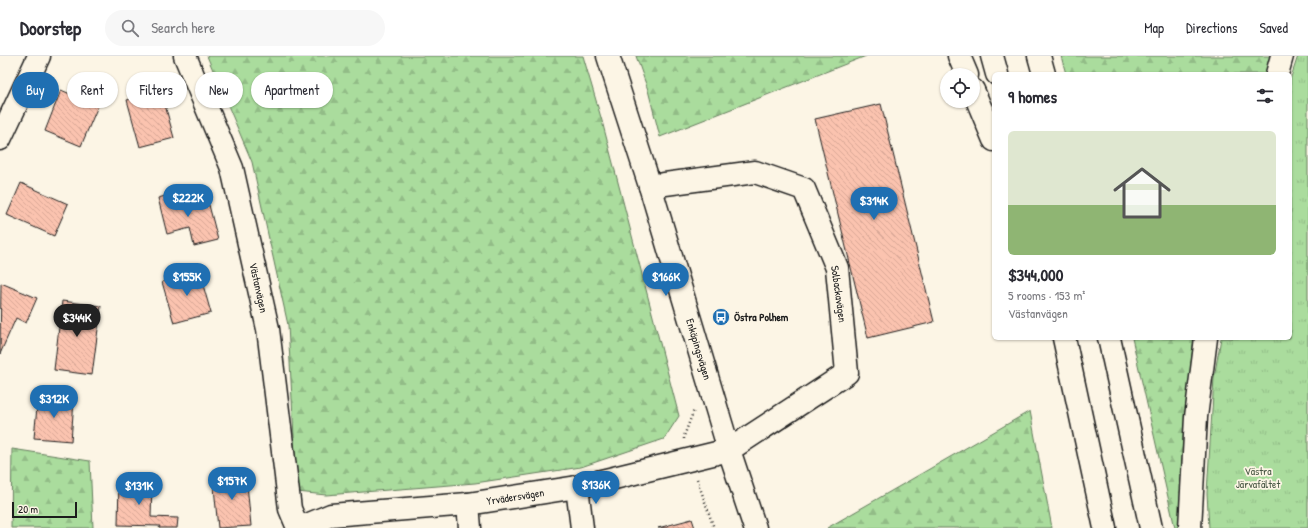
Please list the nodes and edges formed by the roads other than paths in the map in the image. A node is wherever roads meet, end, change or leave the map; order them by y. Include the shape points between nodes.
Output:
1 (39, 56) edge
2 (185, 56) edge
3 (608, 56) edge
4 (959, 56) edge
5 (992, 56) edge
6 (1039, 56) edge
7 (1282, 56) edge
8 (963, 68) edge
9 (996, 72) edge
10 (1043, 72) edge
11 (1278, 72) edge
12 (980, 107) edge
13 (992, 135) edge
14 (0, 139) edge
15 (650, 186) junction
16 (1064, 340) edge
17 (1109, 340) edge
18 (1206, 340) edge
19 (729, 450) junction
20 (577, 486) junction
21 (468, 504) junction
22 (299, 528) edge
23 (470, 528) edge
24 (582, 528) edge
25 (756, 528) edge
26 (1105, 528) edge
27 (1150, 528) edge
28 (1190, 528) edge

1 - 14 main road
2 - 22 main road, Västanvägen via 232,168 268,329 290,509
3 - 15 main road, Enköpingsvägen
4 - 8 main road
5 - 9 main road
6 - 10 main road
7 - 11 main road
12 - 13 main road
15 - 19 main road, Enköpingsvägen
15 - 19 main road, Solbackavägen via 755,172 804,189 837,268 848,373
16 - 26 main road
17 - 27 main road
18 - 28 main road via 1196,417
19 - 20 main road, Yrvädersvägen
19 - 25 main road, Enköpingsvägen
20 - 21 main road, Yrvädersvägen
20 - 24 main road
21 - 22 main road, Yrvädersvägen via 331,515
21 - 23 main road

